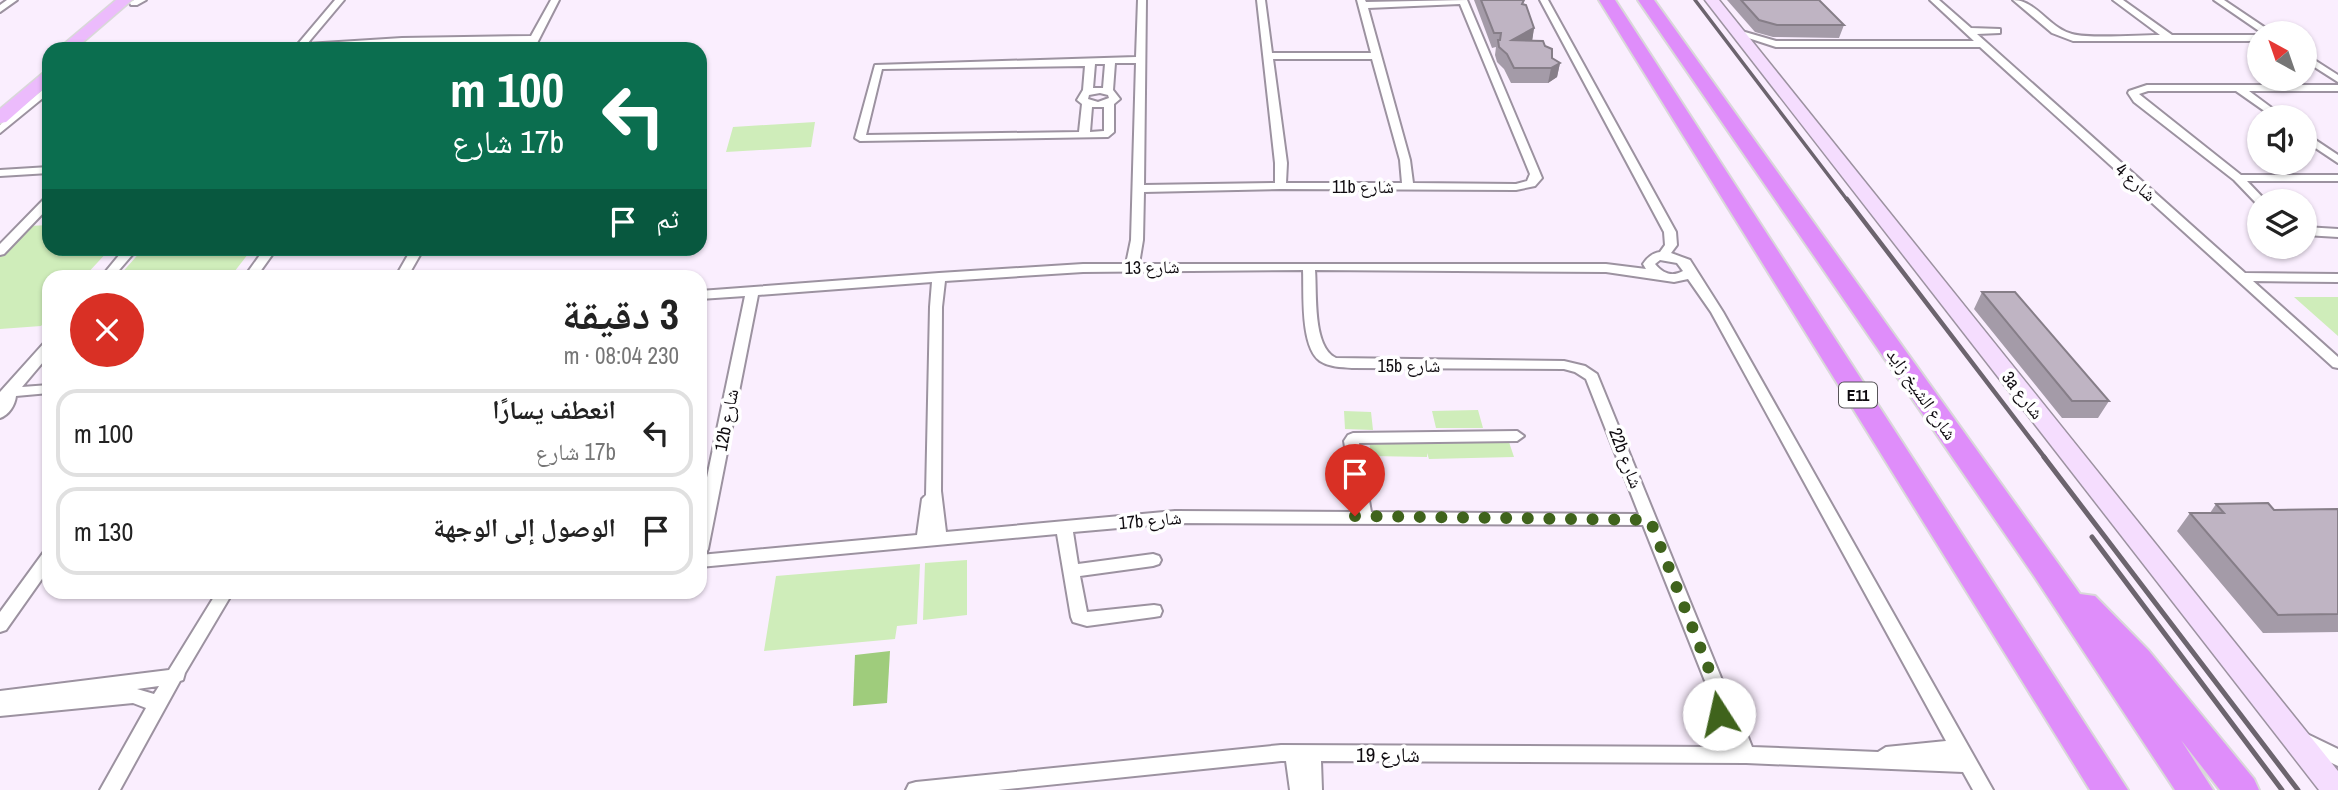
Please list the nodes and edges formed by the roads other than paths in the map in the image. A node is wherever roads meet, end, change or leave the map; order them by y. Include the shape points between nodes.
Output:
1 (13, 0) edge
2 (340, 0) edge
3 (1142, 0) edge
4 (1261, 0) edge
5 (1544, 0) edge
6 (1589, 0) edge
7 (1607, 0) edge
8 (1646, 0) edge
9 (1665, 0) edge
10 (1712, 0) edge
11 (1934, 0) edge
12 (2017, 0) edge
13 (2117, 0) edge
14 (2218, 0) edge
15 (135, 1) edge
16 (556, 2) edge
17 (1362, 2) edge
18 (1464, 2) edge
19 (0, 9) edge
20 (2250, 21) edge
21 (1968, 31) junction
22 (1997, 31) dead end
23 (1738, 33) junction
24 (536, 37) junction
25 (2247, 38) edge
26 (2171, 39) junction
27 (76, 42) edge
28 (89, 42) edge
29 (304, 42) edge
30 (458, 42) edge
31 (533, 42) edge
32 (1776, 44) junction
33 (1983, 44) junction
34 (1755, 54) junction
35 (1268, 56) junction
36 (1377, 56) junction
37 (1110, 60) junction
38 (1141, 60) junction
39 (1089, 63) junction
40 (1692, 65) junction
41 (2317, 65) edge
42 (1648, 66) junction
43 (2338, 79) edge
44 (42, 81) edge
45 (42, 83) edge
46 (42, 85) edge
47 (2238, 88) junction
48 (2338, 88) edge
49 (1123, 97) junction
50 (1088, 98) junction
51 (0, 104) edge
52 (2261, 105) edge
53 (0, 118) edge
54 (0, 130) edge
55 (1084, 136) junction
56 (2317, 145) edge
57 (2338, 160) edge
58 (42, 170) edge
59 (0, 173) edge
60 (2238, 177) junction
61 (2338, 178) edge
62 (1286, 186) junction
63 (1138, 187) junction
64 (1414, 187) junction
65 (2249, 189) edge
66 (42, 196) edge
67 (42, 207) edge
68 (2317, 232) edge
69 (2338, 233) edge
70 (0, 239) edge
71 (0, 251) edge
72 (125, 256) edge
73 (1656, 258) junction
74 (1304, 266) junction
75 (1138, 267) junction
76 (1606, 268) junction
77 (113, 270) edge
78 (1690, 272) junction
79 (1657, 274) junction
80 (2242, 277) junction
81 (933, 278) junction
82 (1674, 278) junction
83 (2338, 278) edge
84 (752, 292) junction
85 (707, 295) edge
86 (1707, 297) junction
87 (42, 354) edge
88 (2338, 364) edge
89 (1564, 365) joint
90 (42, 390) edge
91 (5, 395) edge
92 (0, 413) edge
93 (1517, 436) dead end
94 (707, 514) edge
95 (1364, 516) junction
96 (1648, 516) junction
97 (1064, 528) junction
98 (932, 540) junction
99 (707, 560) edge
100 (1153, 561) dead end
101 (42, 567) edge
102 (2045, 568) junction
103 (1071, 571) junction
104 (221, 599) edge
105 (1154, 611) dead end
106 (0, 625) edge
107 (177, 675) junction
108 (0, 698) edge
109 (156, 706) junction
110 (0, 709) edge
111 (2290, 733) junction
112 (1303, 754) junction
113 (1737, 755) junction
114 (1964, 756) junction
115 (2338, 758) edge
116 (926, 789) edge
117 (110, 790) edge
118 (1300, 790) edge
119 (1312, 790) edge
120 (1983, 790) edge
121 (2110, 790) edge
122 (2195, 790) edge
123 (2241, 790) edge
124 (2336, 790) edge

1 - 19 street
2 - 29 street
3 - 38 street
4 - 35 street
5 - 73 street via 1670,232 1671,245
6 - 42 highway
7 - 42 highway, E11
8 - 40 highway, شارع الشيخ زايد
9 - 40 highway via 1684,35
10 - 23 street, 3a شارع
11 - 21 street, شارع 4
12 - 26 street via 2055,31 2081,39
13 - 26 street
14 - 20 street
15 - 27 main road
15 - 28 main road
16 - 24 street
17 - 18 street
17 - 36 street
18 - 64 street, 11b شارع via 1536,178 1516,187
21 - 22 street
21 - 33 street, شارع 4
23 - 32 street
23 - 34 street, 3a شارع
24 - 30 street
24 - 31 street
25 - 26 street
32 - 33 street
32 - 34 street
33 - 80 street, شارع 4
34 - 111 street, 3a شارع
35 - 36 street
35 - 62 street
36 - 64 street
37 - 38 street
37 - 39 street
37 - 49 street
38 - 49 street
39 - 50 street
39 - 55 street via 881,65 860,138
40 - 102 highway, شارع الشيخ زايد
41 - 43 street
42 - 121 highway, E11
44 - 51 main road
45 - 53 main road
46 - 54 street
47 - 48 street
47 - 52 street
47 - 60 street via 2147,88 2135,90 2134,97
49 - 50 street
49 - 55 street via 1108,133
49 - 63 street
50 - 55 street
56 - 57 street
58 - 59 street
60 - 61 street
60 - 65 street
62 - 63 street, 11b شارع
62 - 64 street, 11b شارع
63 - 75 street
66 - 70 street
67 - 71 street
68 - 69 street
72 - 77 street
73 - 76 street, شارع 13
73 - 78 street via 1683,261
73 - 79 street via 1650,267
74 - 75 street, شارع 13
74 - 76 street, شارع 13
74 - 89 street, 15b شارع via 1317,351 1335,362
75 - 81 street, شارع 13
76 - 79 street, شارع 13
78 - 82 street
78 - 86 street
79 - 82 street, شارع 13
80 - 83 street
80 - 88 street, شارع 4
81 - 84 street, شارع 13
81 - 98 street
82 - 86 street
84 - 85 street, شارع 13
84 - 94 street, 12b شارع
86 - 114 street
87 - 91 street
89 - 96 street, 22b شارع via 1587,373 1595,382
90 - 91 street
91 - 92 street via 8,402
93 - 95 street via 1353,438
95 - 96 street, 17b شارع
95 - 97 street, 17b شارع via 1195,516
96 - 113 street, 22b شارع via 1716,687
97 - 98 street, 17b شارع
97 - 103 street
98 - 99 street, 17b شارع
100 - 103 street
101 - 106 street
102 - 122 highway, شارع الشيخ زايد
102 - 123 highway via 2137,660
103 - 105 street via 1082,619
104 - 107 street
107 - 108 street
107 - 109 street
109 - 110 street via 133,696
109 - 117 street
111 - 115 street
111 - 124 street, 3a شارع
112 - 113 street, شارع 19
112 - 116 street, شارع 19 via 1230,757
112 - 118 street
112 - 119 street
113 - 114 street, شارع 19 via 1861,760
114 - 120 street

